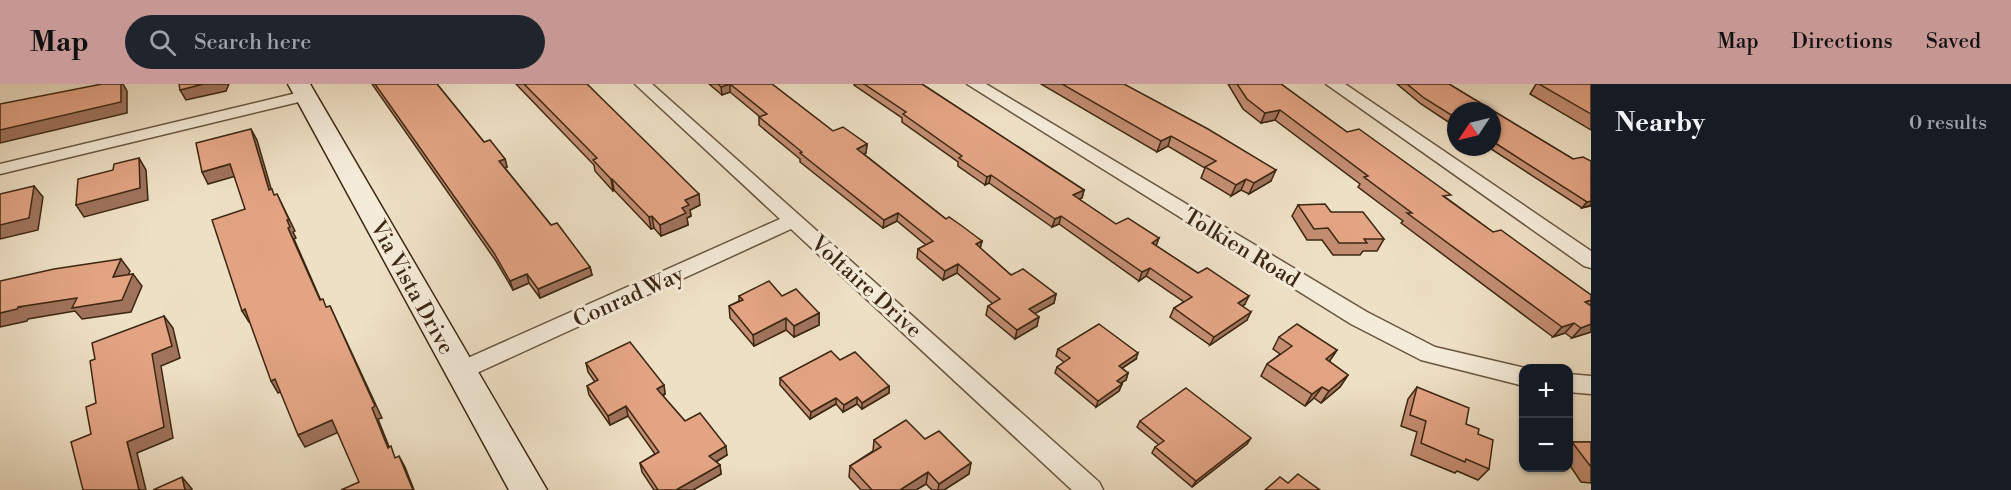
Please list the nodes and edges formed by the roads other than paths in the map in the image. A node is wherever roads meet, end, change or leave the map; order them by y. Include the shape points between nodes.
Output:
1 (643, 84) edge
2 (975, 84) edge
3 (1334, 84) edge
4 (302, 90) edge
5 (0, 169) edge
6 (795, 220) junction
7 (1591, 261) edge
8 (460, 371) junction
9 (1519, 376) edge
10 (1573, 383) edge
11 (1591, 385) edge
12 (528, 490) edge
13 (1090, 490) edge

1 - 6 street, Voltaire Drive
2 - 9 street, Tolkien Road via 1359,318 1429,354
3 - 7 street
4 - 5 street
4 - 8 street, Via Vista Drive
6 - 8 street, Conrad Way
6 - 13 street, Voltaire Drive
8 - 12 street, Via Vista Drive
10 - 11 street

